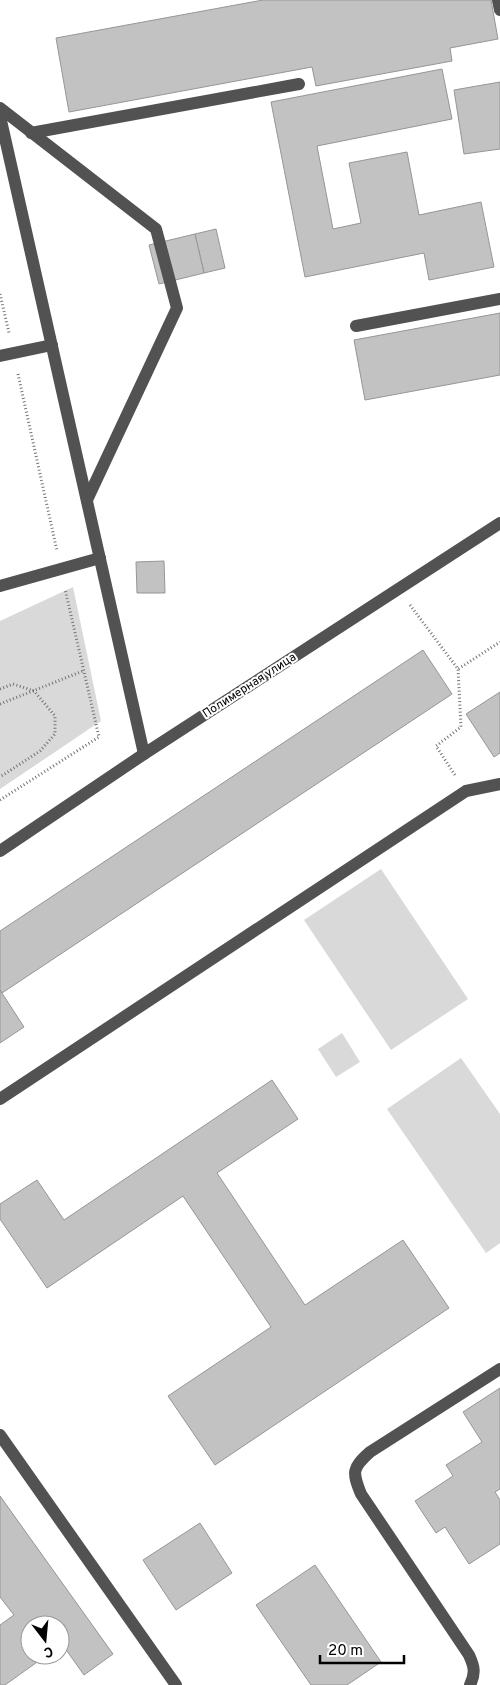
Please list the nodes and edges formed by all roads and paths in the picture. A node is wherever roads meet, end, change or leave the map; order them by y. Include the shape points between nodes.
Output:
1 (498, 0) edge
2 (500, 10) edge
3 (299, 84) dead end
4 (0, 108) edge
5 (0, 116) edge
6 (31, 133) junction
7 (0, 294) edge
8 (500, 299) edge
9 (356, 326) dead end
10 (52, 345) junction
11 (13, 353) junction
12 (0, 356) edge
13 (86, 500) junction
14 (500, 523) edge
15 (100, 558) junction
16 (61, 568) junction
17 (0, 586) edge
18 (409, 604) dead end
19 (500, 642) edge
20 (458, 669) junction
21 (83, 671) junction
22 (0, 688) edge
23 (34, 690) junction
24 (0, 704) edge
25 (144, 754) junction
26 (0, 777) edge
27 (500, 784) edge
28 (466, 791) junction
29 (0, 800) edge
30 (0, 851) edge
31 (0, 1099) edge
32 (500, 1369) edge
33 (0, 1434) edge
34 (176, 1685) edge
35 (470, 1685) edge

1 - 2 street
3 - 6 street
4 - 6 street
5 - 10 street
6 - 13 street via 156,229 176,308
7 - 11 path
8 - 9 street
10 - 11 street
10 - 13 street
11 - 12 street
11 - 16 path
13 - 15 street
14 - 25 street, Полимерная улица
15 - 16 street
15 - 25 street
16 - 17 street
16 - 21 path
18 - 20 path
19 - 20 path
20 - 28 path via 461,727 436,746
21 - 23 path
21 - 29 path via 99,737
22 - 23 path via 13,684
23 - 24 path
23 - 26 path via 55,716 55,734 40,751
25 - 30 street, Полимерная улица
27 - 28 street
28 - 31 street
32 - 35 street via 370,1452 358,1463 354,1478 361,1494 469,1655 475,1673
33 - 34 street

